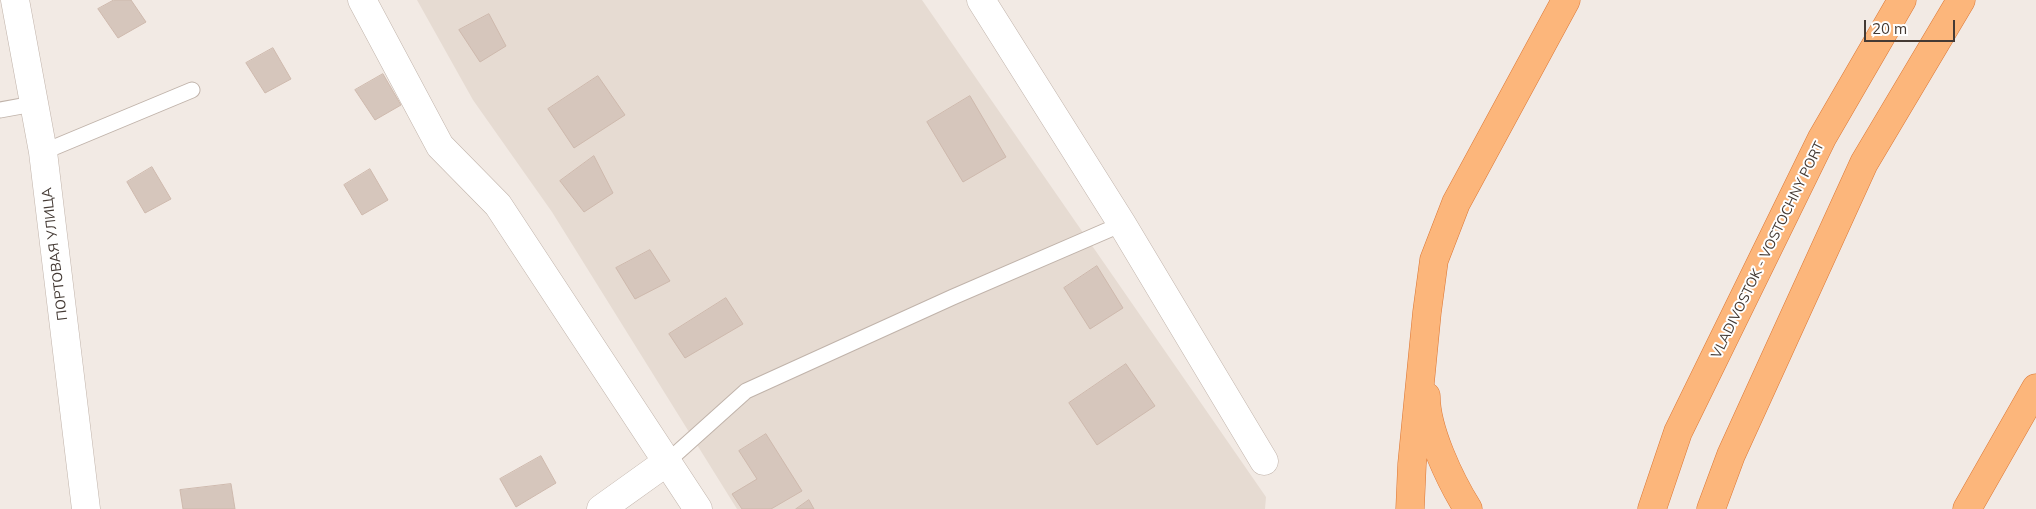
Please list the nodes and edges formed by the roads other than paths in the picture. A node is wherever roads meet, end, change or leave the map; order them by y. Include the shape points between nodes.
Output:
1 (15, 0) edge
2 (362, 0) edge
3 (981, 0) edge
4 (1566, 0) edge
5 (1902, 0) edge
6 (1961, 0) edge
7 (192, 90) dead end
8 (33, 104) junction
9 (0, 110) edge
10 (43, 152) junction
11 (1122, 224) junction
12 (1427, 312) junction
13 (2036, 388) edge
14 (668, 461) junction
15 (1264, 461) dead end
16 (1989, 467) junction
17 (86, 509) edge
18 (600, 509) edge
19 (698, 509) edge
20 (1410, 509) edge
21 (1468, 509) edge
22 (1652, 509) edge
23 (1711, 509) edge
24 (1956, 509) edge
25 (1967, 509) edge

1 - 8 street, ПОРТОВАЯ УЛИЦА
2 - 14 street via 440,146 498,205
3 - 11 street
4 - 12 highway via 1456,203 1434,260
5 - 22 highway, VLADIVOSTOK - VOSTOCHNY PORT via 1822,138 1678,432
6 - 23 highway via 1864,163 1731,455
7 - 10 lane
8 - 9 lane
8 - 10 street, ПОРТОВАЯ УЛИЦА
10 - 17 street, ПОРТОВАЯ УЛИЦА
11 - 14 lane via 746,391
11 - 15 street
12 - 20 highway
12 - 21 highway via 1426,400 1437,444
13 - 16 highway
14 - 18 street
14 - 19 street
16 - 24 highway
16 - 25 highway

